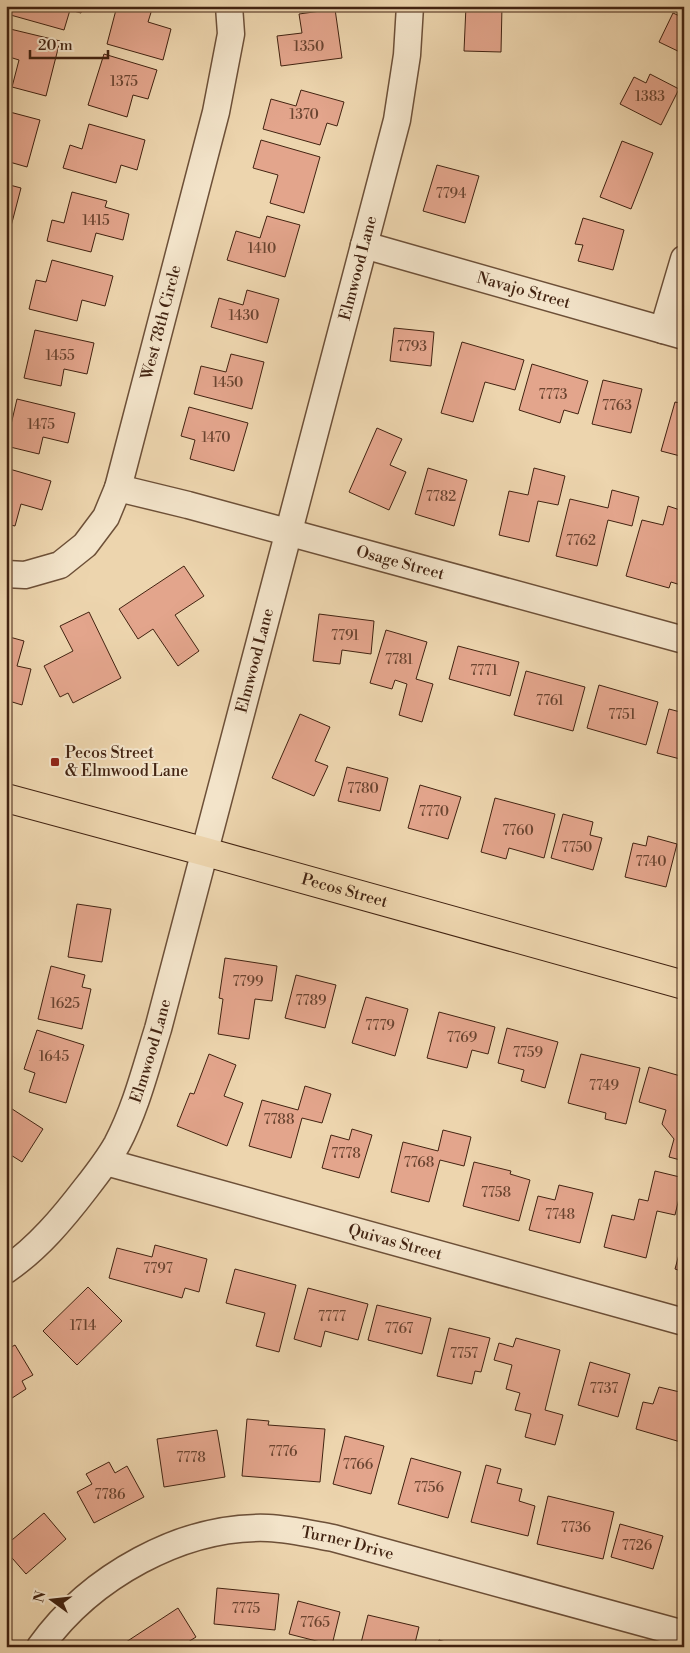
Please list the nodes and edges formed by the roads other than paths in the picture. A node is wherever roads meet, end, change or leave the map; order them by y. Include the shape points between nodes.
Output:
1 (229, 6) edge
2 (410, 6) edge
3 (364, 245) junction
4 (684, 259) edge
5 (673, 333) edge
6 (118, 488) junction
7 (289, 533) junction
8 (6, 574) edge
9 (684, 640) edge
10 (6, 798) edge
11 (206, 852) junction
12 (684, 985) edge
13 (106, 1162) junction
14 (6, 1270) edge
15 (684, 1322) edge
16 (684, 1634) edge
17 (40, 1647) edge

1 - 6 street, West 78th Circle via 231,34 216,112
2 - 3 street, Elmwood Lane via 407,55 397,120
3 - 5 street, Navajo Street
3 - 7 street, Elmwood Lane
4 - 5 street
6 - 7 street, Osage Street
6 - 8 street, West 78th Circle via 106,517 84,545 60,565 25,575
7 - 9 street, Osage Street
7 - 11 street, Elmwood Lane
10 - 11 main road, Pecos Street
11 - 12 main road, Pecos Street
11 - 13 street, Elmwood Lane via 136,1098
13 - 14 street, Elmwood Lane via 64,1216 39,1243
13 - 15 street, Quivas Street
16 - 17 street, Turner Drive via 333,1538 268,1528 202,1535 149,1555 96,1589 52,1630

